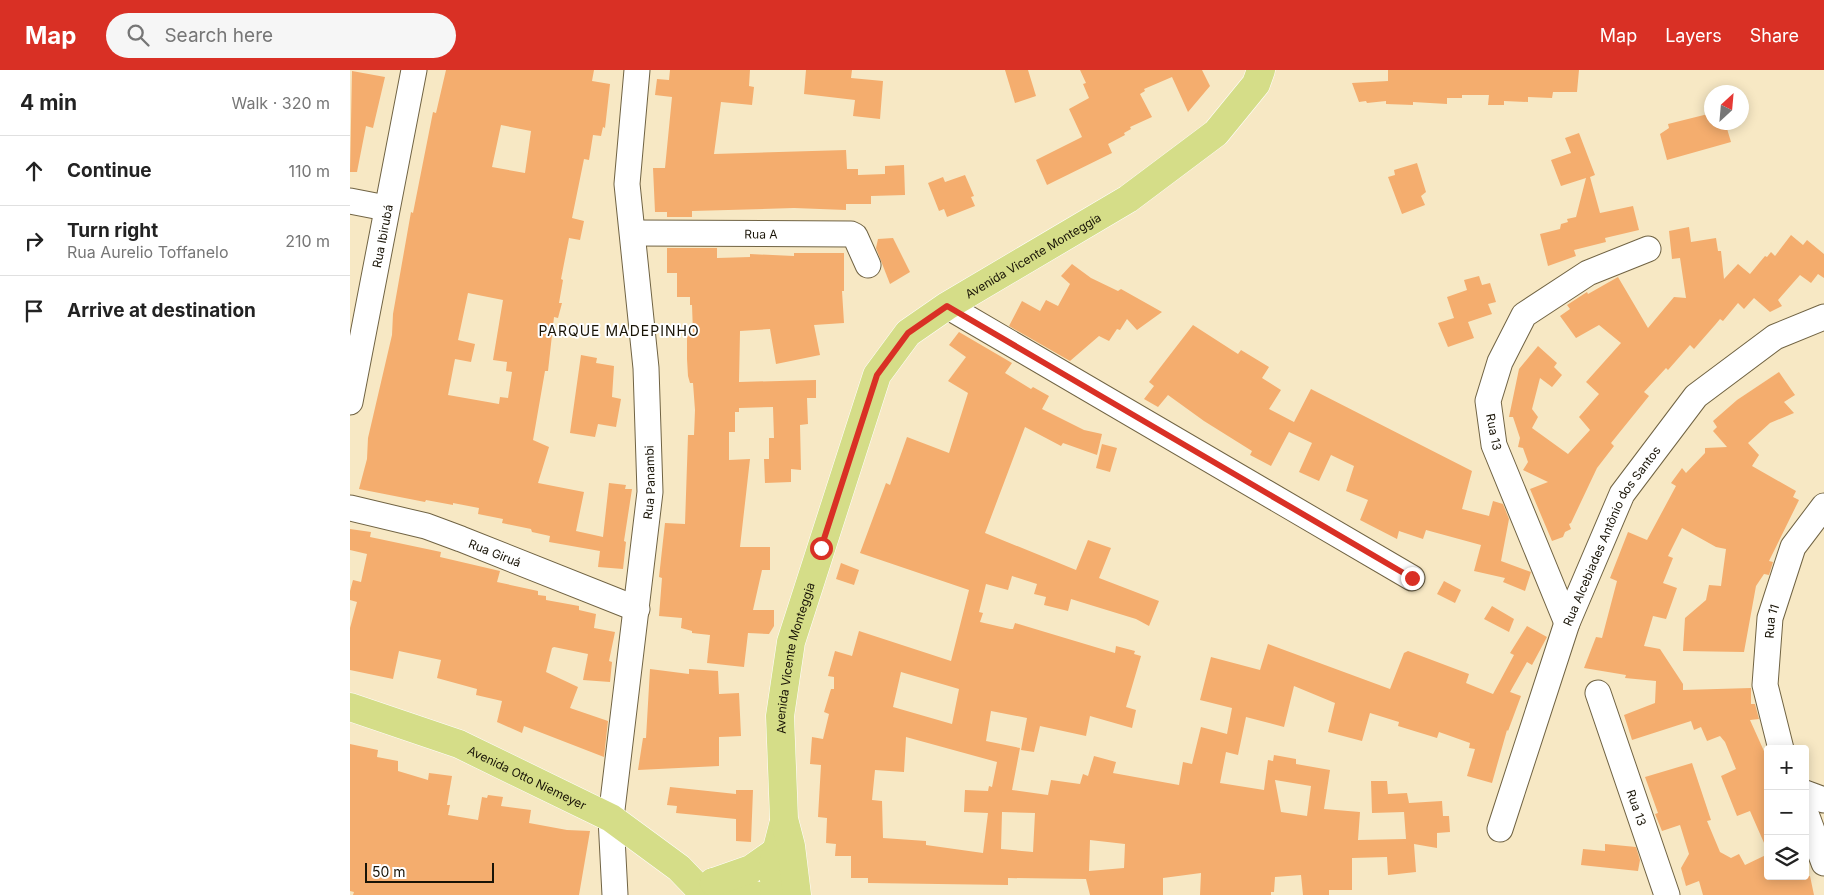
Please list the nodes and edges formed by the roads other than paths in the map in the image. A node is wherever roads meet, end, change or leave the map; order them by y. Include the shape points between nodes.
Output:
1 (414, 70) edge
2 (637, 70) edge
3 (1261, 70) edge
4 (350, 201) edge
5 (386, 208) junction
6 (633, 233) junction
7 (1648, 249) dead end
8 (868, 265) dead end
9 (947, 306) junction
10 (1824, 317) edge
11 (350, 402) edge
12 (1824, 506) edge
13 (350, 508) edge
14 (1412, 578) dead end
15 (637, 609) junction
16 (1567, 623) junction
17 (1598, 693) dead end
18 (350, 708) edge
19 (1780, 745) edge
20 (1809, 794) edge
21 (1824, 800) edge
22 (611, 818) junction
23 (1809, 822) edge
24 (1500, 829) dead end
25 (783, 849) junction
26 (1824, 863) edge
27 (703, 885) edge
28 (615, 895) edge
29 (755, 895) edge
30 (775, 895) edge
31 (783, 895) edge
32 (797, 895) edge
33 (1667, 895) edge

1 - 5 street, Rua Ibirubá
2 - 6 street, Rua Panambi via 627,184
3 - 9 main road, Avenida Vicente Monteggia via 1256,84 1216,133 1128,199
4 - 5 street
5 - 11 street, Rua Ibirubá
6 - 8 street, Rua A via 851,234 855,236
6 - 15 street, Rua Panambi via 646,368 650,492
7 - 16 street, Rua 13 via 1588,273 1524,315 1500,362 1488,401 1494,445
9 - 14 street
9 - 25 main road, Avenida Vicente Monteggia via 908,333 877,375 791,642 780,716
10 - 16 street, Rua Alcebiades Antônio dos Santos via 1775,337 1696,396 1622,494
12 - 19 street, Rua 11 via 1793,547 1770,618 1765,685
13 - 15 street, Rua Giruá via 426,526
15 - 22 street, Rua Panambi
16 - 24 street, Rua Alcebiades Antônio dos Santos
17 - 33 street, Rua 13
18 - 22 main road, Avenida Otto Niemeyer via 459,744
20 - 21 street
22 - 27 main road, Avenida Otto Niemeyer
22 - 28 street, Rua Panambi
23 - 26 street
25 - 27 main road via 751,869
25 - 30 main road, Avenida Vicente Monteggia via 773,864
25 - 31 main road via 786,857
25 - 32 main road, Avenida Vicente Monteggia
27 - 29 main road, Avenida Otto Niemeyer

